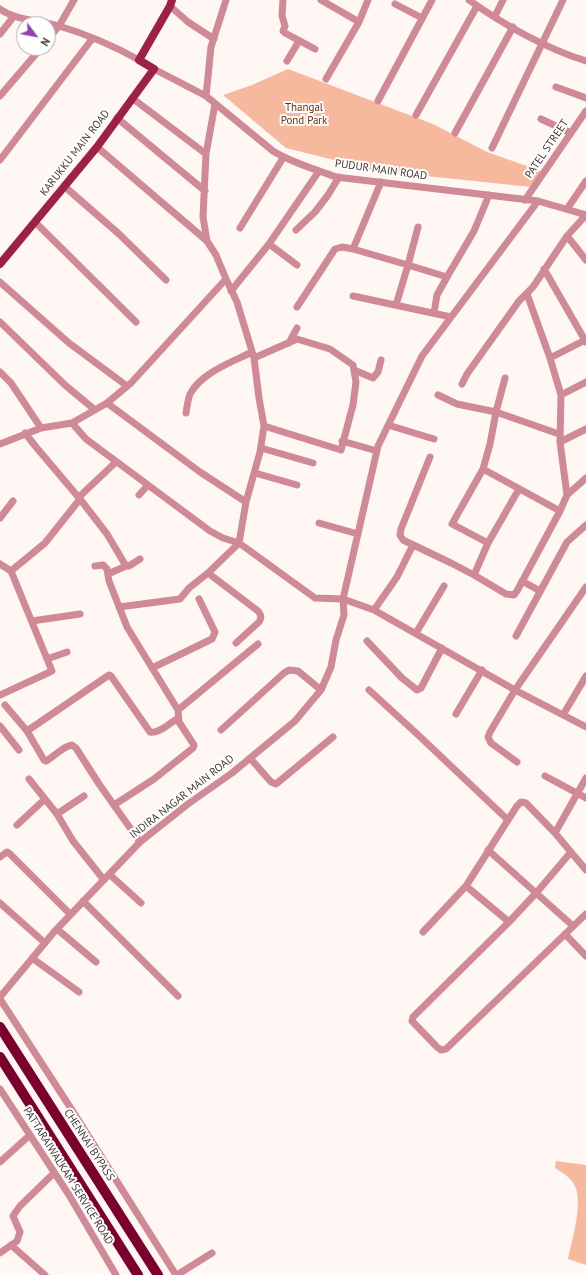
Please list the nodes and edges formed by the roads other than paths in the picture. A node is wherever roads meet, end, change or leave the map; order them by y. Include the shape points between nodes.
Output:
1 (74, 0) edge
2 (226, 0) edge
3 (283, 0) edge
4 (321, 0) edge
5 (368, 0) edge
6 (432, 0) edge
7 (469, 0) edge
8 (503, 0) edge
9 (563, 0) edge
10 (171, 3) edge
11 (395, 4) dead end
12 (477, 6) junction
13 (0, 9) edge
14 (14, 16) junction
15 (495, 16) junction
16 (422, 18) junction
17 (359, 22) junction
18 (59, 26) junction
19 (513, 27) junction
20 (56, 30) edge
21 (0, 34) edge
22 (214, 38) junction
23 (92, 39) junction
24 (299, 41) junction
25 (543, 43) junction
26 (315, 49) dead end
27 (34, 56) edge
28 (139, 60) junction
29 (287, 61) dead end
30 (586, 61) edge
31 (154, 68) junction
32 (326, 79) dead end
33 (556, 87) dead end
34 (0, 96) edge
35 (206, 96) junction
36 (132, 98) junction
37 (586, 98) edge
38 (378, 101) dead end
39 (215, 104) junction
40 (586, 111) edge
41 (416, 115) dead end
42 (117, 118) junction
43 (541, 119) dead end
44 (455, 133) dead end
45 (571, 133) junction
46 (97, 147) junction
47 (492, 148) dead end
48 (206, 154) junction
49 (283, 158) junction
50 (0, 160) edge
51 (319, 171) junction
52 (339, 177) junction
53 (586, 181) edge
54 (381, 182) junction
55 (64, 186) junction
56 (205, 191) junction
57 (490, 195) junction
58 (526, 200) junction
59 (538, 201) junction
60 (567, 209) junction
61 (586, 215) edge
62 (35, 222) junction
63 (418, 227) dead end
64 (240, 228) dead end
65 (296, 230) dead end
66 (567, 236) junction
67 (207, 241) junction
68 (268, 244) junction
69 (353, 249) junction
70 (586, 260) edge
71 (0, 264) edge
72 (297, 265) dead end
73 (408, 265) junction
74 (544, 269) junction
75 (447, 277) junction
76 (226, 279) junction
77 (166, 280) dead end
78 (0, 282) edge
79 (232, 290) junction
80 (527, 294) junction
81 (353, 296) dead end
82 (396, 305) junction
83 (297, 308) dead end
84 (434, 314) junction
85 (451, 317) junction
86 (0, 322) edge
87 (136, 322) dead end
88 (297, 328) dead end
89 (585, 341) edge
90 (288, 343) junction
91 (253, 355) junction
92 (550, 358) junction
93 (381, 360) dead end
94 (354, 370) junction
95 (0, 372) edge
96 (505, 378) dead end
97 (586, 382) edge
98 (462, 384) dead end
99 (127, 386) junction
100 (438, 395) dead end
101 (561, 395) junction
102 (107, 403) junction
103 (95, 410) junction
104 (496, 412) junction
105 (186, 413) dead end
106 (72, 423) junction
107 (264, 426) junction
108 (388, 426) junction
109 (41, 428) junction
110 (586, 429) edge
111 (26, 433) junction
112 (559, 434) junction
113 (434, 439) dead end
114 (342, 441) junction
115 (560, 442) junction
116 (0, 444) edge
117 (261, 448) junction
118 (377, 451) junction
119 (430, 456) dead end
120 (116, 462) junction
121 (313, 462) dead end
122 (483, 469) junction
123 (255, 473) junction
124 (586, 478) edge
125 (148, 485) junction
126 (297, 485) dead end
127 (520, 489) junction
128 (139, 495) dead end
129 (567, 495) junction
130 (80, 498) junction
131 (13, 501) dead end
132 (246, 502) junction
133 (560, 511) junction
134 (0, 518) edge
135 (319, 523) dead end
136 (586, 525) edge
137 (358, 534) junction
138 (239, 543) junction
139 (488, 543) junction
140 (413, 545) junction
141 (140, 559) dead end
142 (0, 564) edge
143 (95, 566) dead end
144 (126, 566) junction
145 (11, 571) junction
146 (208, 573) junction
147 (108, 574) junction
148 (474, 575) junction
149 (522, 581) junction
150 (444, 586) dead end
151 (586, 587) edge
152 (540, 591) junction
153 (199, 599) dead end
154 (343, 599) junction
155 (119, 607) junction
156 (374, 610) junction
157 (80, 614) dead end
158 (32, 621) junction
159 (416, 633) junction
160 (516, 636) dead end
161 (367, 641) dead end
162 (236, 643) dead end
163 (258, 644) dead end
164 (442, 648) junction
165 (67, 652) dead end
166 (47, 659) junction
167 (152, 668) junction
168 (482, 670) junction
169 (586, 676) edge
170 (321, 690) junction
171 (369, 690) dead end
172 (515, 690) junction
173 (0, 695) edge
174 (2, 707) edge
175 (178, 710) junction
176 (456, 714) dead end
177 (563, 715) junction
178 (179, 722) junction
179 (0, 726) edge
180 (586, 728) edge
181 (26, 730) junction
182 (221, 730) dead end
183 (333, 737) dead end
184 (19, 750) dead end
185 (250, 758) junction
186 (517, 762) dead end
187 (545, 776) dead end
188 (586, 778) edge
189 (30, 779) dead end
190 (578, 793) junction
191 (84, 796) dead end
192 (586, 798) edge
193 (45, 800) junction
194 (114, 805) junction
195 (57, 814) junction
196 (508, 820) junction
197 (17, 825) dead end
198 (554, 832) junction
199 (140, 842) junction
200 (488, 850) junction
201 (571, 852) junction
202 (0, 857) edge
203 (586, 870) edge
204 (110, 874) junction
205 (104, 880) junction
206 (466, 886) junction
207 (536, 892) junction
208 (83, 902) junction
209 (0, 903) edge
210 (141, 903) dead end
211 (70, 914) junction
212 (586, 914) edge
213 (509, 922) junction
214 (573, 926) junction
215 (57, 929) junction
216 (423, 932) dead end
217 (565, 934) junction
218 (45, 943) junction
219 (586, 956) edge
220 (32, 958) junction
221 (96, 962) dead end
222 (79, 992) dead end
223 (178, 996) dead end
224 (0, 998) edge
225 (0, 1027) edge
226 (0, 1057) edge
227 (0, 1089) edge
228 (30, 1135) junction
229 (0, 1162) edge
230 (54, 1173) junction
231 (11, 1245) junction
232 (0, 1253) edge
233 (212, 1253) dead end
234 (45, 1275) edge
235 (116, 1275) edge
236 (138, 1275) edge
237 (158, 1275) edge
238 (177, 1275) edge

1 - 18 street
2 - 22 street
3 - 24 street via 283,31
4 - 17 street
5 - 17 street
6 - 16 street
7 - 12 street
8 - 15 street
9 - 25 street
10 - 22 street via 188,22
10 - 28 main road
11 - 16 street
12 - 15 street
12 - 41 street
13 - 14 street
14 - 18 street
14 - 21 street
15 - 19 street
16 - 38 street
17 - 32 street
18 - 20 street
18 - 23 street
19 - 25 street
19 - 44 street
22 - 35 street
23 - 28 street
23 - 50 street
24 - 26 street
24 - 29 street
25 - 30 street
25 - 47 street
27 - 34 street
28 - 31 main road
31 - 35 street, PUDUR MAIN ROAD
31 - 36 main road, KARUKKU MAIN ROAD
33 - 37 street
35 - 39 street, PUDUR MAIN ROAD
36 - 42 main road, KARUKKU MAIN ROAD
36 - 48 street
39 - 48 street
39 - 49 street, PUDUR MAIN ROAD
40 - 45 street, PATEL STREET
42 - 46 main road, KARUKKU MAIN ROAD
42 - 56 street
43 - 45 street
45 - 58 street, PATEL STREET
46 - 55 main road, KARUKKU MAIN ROAD
46 - 67 street
48 - 56 street
49 - 51 street, PUDUR MAIN ROAD
49 - 64 street
51 - 52 street, PUDUR MAIN ROAD
51 - 68 street
52 - 54 street, PUDUR MAIN ROAD
52 - 65 street via 315,212
53 - 60 street
54 - 57 street, PUDUR MAIN ROAD
54 - 69 street
55 - 62 main road, KARUKKU MAIN ROAD
55 - 77 street
56 - 67 street via 203,217
57 - 58 street, PUDUR MAIN ROAD
57 - 75 street via 474,231
58 - 59 street, PUDUR MAIN ROAD
59 - 60 street, PUDUR MAIN ROAD
59 - 85 street, INDIRA NAGAR MAIN ROAD
60 - 61 street, PUDUR MAIN ROAD
61 - 66 street
62 - 71 main road, KARUKKU MAIN ROAD
62 - 87 street
63 - 73 street
66 - 70 street
66 - 74 street
67 - 76 street
68 - 72 street
68 - 79 street
69 - 73 street
69 - 83 street via 342,247 335,250
73 - 75 street
73 - 82 street
74 - 80 street
74 - 89 street
75 - 84 street via 437,295
76 - 79 street
76 - 99 street
78 - 99 street via 69,343
79 - 91 street
80 - 92 street
80 - 98 street via 519,301
81 - 82 street
82 - 84 street
84 - 85 street
85 - 108 street, INDIRA NAGAR MAIN ROAD via 422,356
86 - 103 street via 65,386
88 - 90 street
89 - 92 street
90 - 91 street
90 - 94 street via 297,339 330,349 353,365
91 - 105 street via 208,375 198,383 190,395
91 - 107 street
92 - 101 street
93 - 94 street via 378,372 372,378
94 - 114 street via 356,382 353,405
95 - 109 street via 11,383
96 - 104 street
97 - 101 street
99 - 102 street
100 - 104 street via 457,404
101 - 112 street
102 - 103 street
102 - 132 street via 200,472
103 - 106 street
104 - 112 street
104 - 122 street
106 - 109 street
106 - 120 street via 83,436
107 - 114 street via 341,450
107 - 117 street
108 - 113 street
108 - 118 street, INDIRA NAGAR MAIN ROAD
109 - 111 street
110 - 115 street
111 - 116 street
111 - 130 street
112 - 115 street
114 - 118 street
115 - 129 street
117 - 121 street
117 - 123 street
118 - 137 street, INDIRA NAGAR MAIN ROAD
119 - 140 street via 401,529 402,540
120 - 125 street
120 - 130 street
122 - 127 street
122 - 139 street via 452,524
123 - 126 street
123 - 132 street
124 - 129 street
125 - 128 street
125 - 138 street via 210,531
127 - 133 street
127 - 139 street
129 - 133 street
130 - 144 street
130 - 145 street via 45,543
131 - 134 street
132 - 138 street
133 - 149 street
135 - 137 street
136 - 152 street via 567,542
137 - 154 street, INDIRA NAGAR MAIN ROAD
138 - 146 street
138 - 154 street via 315,598
139 - 148 street
140 - 148 street
140 - 156 street via 397,577
141 - 144 street
142 - 145 street
143 - 147 street via 103,565
144 - 147 street
145 - 158 street
146 - 155 street via 180,599
146 - 162 street via 261,615 259,622
147 - 155 street
148 - 149 street via 511,595 514,595
149 - 152 street
150 - 159 street
151 - 172 street
152 - 160 street
153 - 167 street via 215,632 212,639
154 - 156 street
154 - 170 street, INDIRA NAGAR MAIN ROAD via 344,615 331,668
155 - 167 street via 127,627
156 - 159 street
157 - 158 street
158 - 166 street
159 - 164 street
161 - 164 street via 417,690 421,688
163 - 175 street
164 - 168 street
165 - 166 street
166 - 173 street via 52,671
167 - 175 street
168 - 172 street
168 - 176 street
169 - 177 street
170 - 182 street via 298,671 289,670
170 - 185 street, INDIRA NAGAR MAIN ROAD via 295,721
171 - 196 street
172 - 177 street
172 - 186 street via 488,737 491,743
173 - 174 street
174 - 181 street
175 - 178 street
177 - 180 street
178 - 181 street via 175,720 157,732 150,732 109,675
178 - 194 street via 194,745 193,748 154,779
179 - 184 street
181 - 194 street via 46,761 68,746 76,748
183 - 185 street via 276,784 271,782
185 - 199 street, INDIRA NAGAR MAIN ROAD
187 - 190 street
188 - 190 street
189 - 193 street
190 - 192 street
190 - 198 street
191 - 195 street
193 - 195 street
193 - 197 street
194 - 199 street
195 - 205 street via 73,841
196 - 198 street via 521,802 526,803
196 - 200 street
198 - 201 street
199 - 204 street, INDIRA NAGAR MAIN ROAD
200 - 206 street
200 - 207 street
201 - 203 street
201 - 207 street
202 - 211 street via 7,852 10,854
204 - 205 street, INDIRA NAGAR MAIN ROAD
204 - 210 street
205 - 208 street, INDIRA NAGAR MAIN ROAD
206 - 213 street
206 - 216 street
207 - 213 street
207 - 214 street
208 - 211 street, INDIRA NAGAR MAIN ROAD
208 - 223 street
209 - 218 street
211 - 215 street, INDIRA NAGAR MAIN ROAD
212 - 214 street
213 - 217 street via 413,1017 414,1023 441,1050 446,1049
214 - 217 street
215 - 218 street, INDIRA NAGAR MAIN ROAD
215 - 221 street
217 - 219 street
218 - 220 street, INDIRA NAGAR MAIN ROAD
220 - 222 street
220 - 224 street, INDIRA NAGAR MAIN ROAD
224 - 238 street
225 - 237 highway, CHENNAI BYPASS
226 - 236 highway
227 - 228 street, PATTARAIWALKAM SERVICE ROAD
228 - 229 street
228 - 230 street, PATTARAIWALKAM SERVICE ROAD
230 - 231 street via 13,1216 20,1232 17,1241
230 - 235 street, PATTARAIWALKAM SERVICE ROAD
231 - 232 street
231 - 234 street
233 - 238 street

